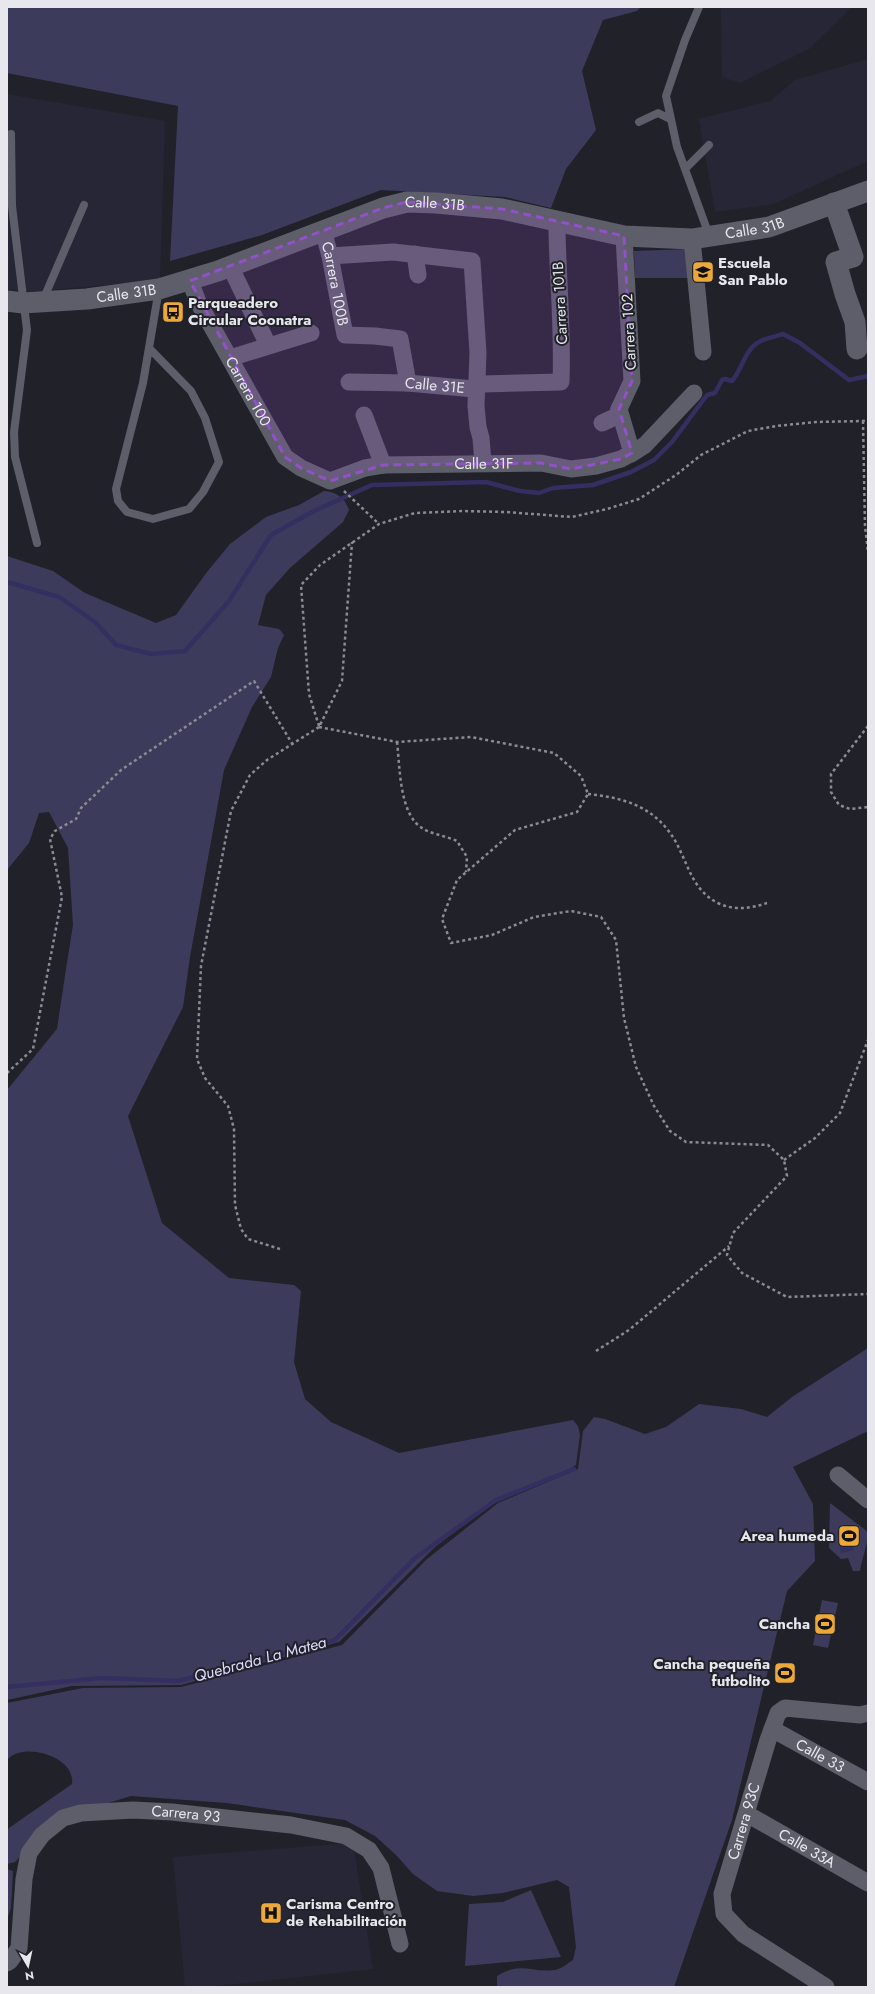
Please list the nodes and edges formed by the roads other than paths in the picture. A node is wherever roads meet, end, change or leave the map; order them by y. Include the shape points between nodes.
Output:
1 (699, 7) edge
2 (670, 119) junction
3 (639, 122) dead end
4 (11, 134) dead end
5 (709, 145) dead end
6 (685, 169) junction
7 (868, 191) edge
8 (834, 203) junction
9 (84, 205) dead end
10 (323, 230) junction
11 (557, 231) dead end
12 (624, 236) junction
13 (701, 238) junction
14 (415, 254) junction
15 (330, 256) junction
16 (230, 266) junction
17 (418, 275) dead end
18 (190, 281) junction
19 (159, 289) junction
20 (24, 302) edge
21 (311, 333) dead end
22 (268, 345) junction
23 (149, 348) junction
24 (857, 349) dead end
25 (703, 352) dead end
26 (230, 358) junction
27 (562, 375) joint
28 (349, 382) dead end
29 (408, 383) junction
30 (477, 387) junction
31 (694, 393) dead end
32 (619, 409) junction
33 (364, 415) dead end
34 (602, 423) dead end
35 (630, 451) junction
36 (483, 464) junction
37 (383, 465) junction
38 (330, 480) joint
39 (38, 543) dead end
40 (838, 1475) dead end
41 (868, 1500) edge
42 (868, 1713) edge
43 (772, 1729) junction
44 (868, 1782) edge
45 (747, 1814) junction
46 (868, 1883) edge
47 (400, 1944) dead end
48 (7, 1963) edge
49 (826, 1987) edge

1 - 2 lane via 666,96
2 - 3 lane via 658,113
2 - 6 lane
4 - 20 lane via 12,206
5 - 6 lane
6 - 13 lane
7 - 8 street, Calle 31B
8 - 13 street, Calle 31B via 769,227
8 - 24 street via 853,257 836,262 855,322
9 - 20 lane
10 - 12 street, Calle 31B via 394,204 407,202 502,209
10 - 15 street, Carrera 100B
10 - 16 street, Calle 31B
11 - 27 street, Carrera 101B
12 - 13 street, Calle 31B
12 - 32 street, Carrera 102 via 632,381
13 - 25 street
14 - 15 street via 393,252
14 - 17 street
14 - 30 street via 472,261 478,353
15 - 29 street, Carrera 100B via 345,335 400,339
16 - 18 street, Calle 31B
16 - 22 street
18 - 19 street, Calle 31B
18 - 26 street, Carrera 100 via 198,302
19 - 20 street, Calle 31B via 87,299
19 - 23 lane
20 - 39 lane via 27,330 14,432 15,457
21 - 22 street
22 - 26 street
23 - 23 lane via 191,391 206,418 219,462 203,492 189,509 153,519 127,512 118,501 116,489 143,383
26 - 38 street, Carrera 100 via 285,457 301,468
27 - 30 street, Calle 31E via 561,382 483,384
28 - 29 street, Calle 31E
29 - 30 street, Calle 31E
30 - 36 street via 477,420
31 - 35 street, Calle 31F via 644,445
32 - 34 street via 617,416
32 - 35 street
33 - 37 street
35 - 36 street, Calle 31F via 621,459 572,469 541,463
36 - 37 street, Calle 31F
37 - 38 street, Calle 31F via 365,468
40 - 41 street
42 - 43 street, Carrera 93C via 860,1715 785,1708 778,1713
43 - 44 street, Calle 33
43 - 45 street, Carrera 93C
45 - 46 street, Calle 33A
45 - 49 street, Carrera 93C via 722,1894 724,1914 743,1934
47 - 48 street, Carrera 93 via 381,1868 369,1850 346,1836 291,1825 133,1810 81,1813 63,1818 42,1835 30,1853 24,1879 19,1948

